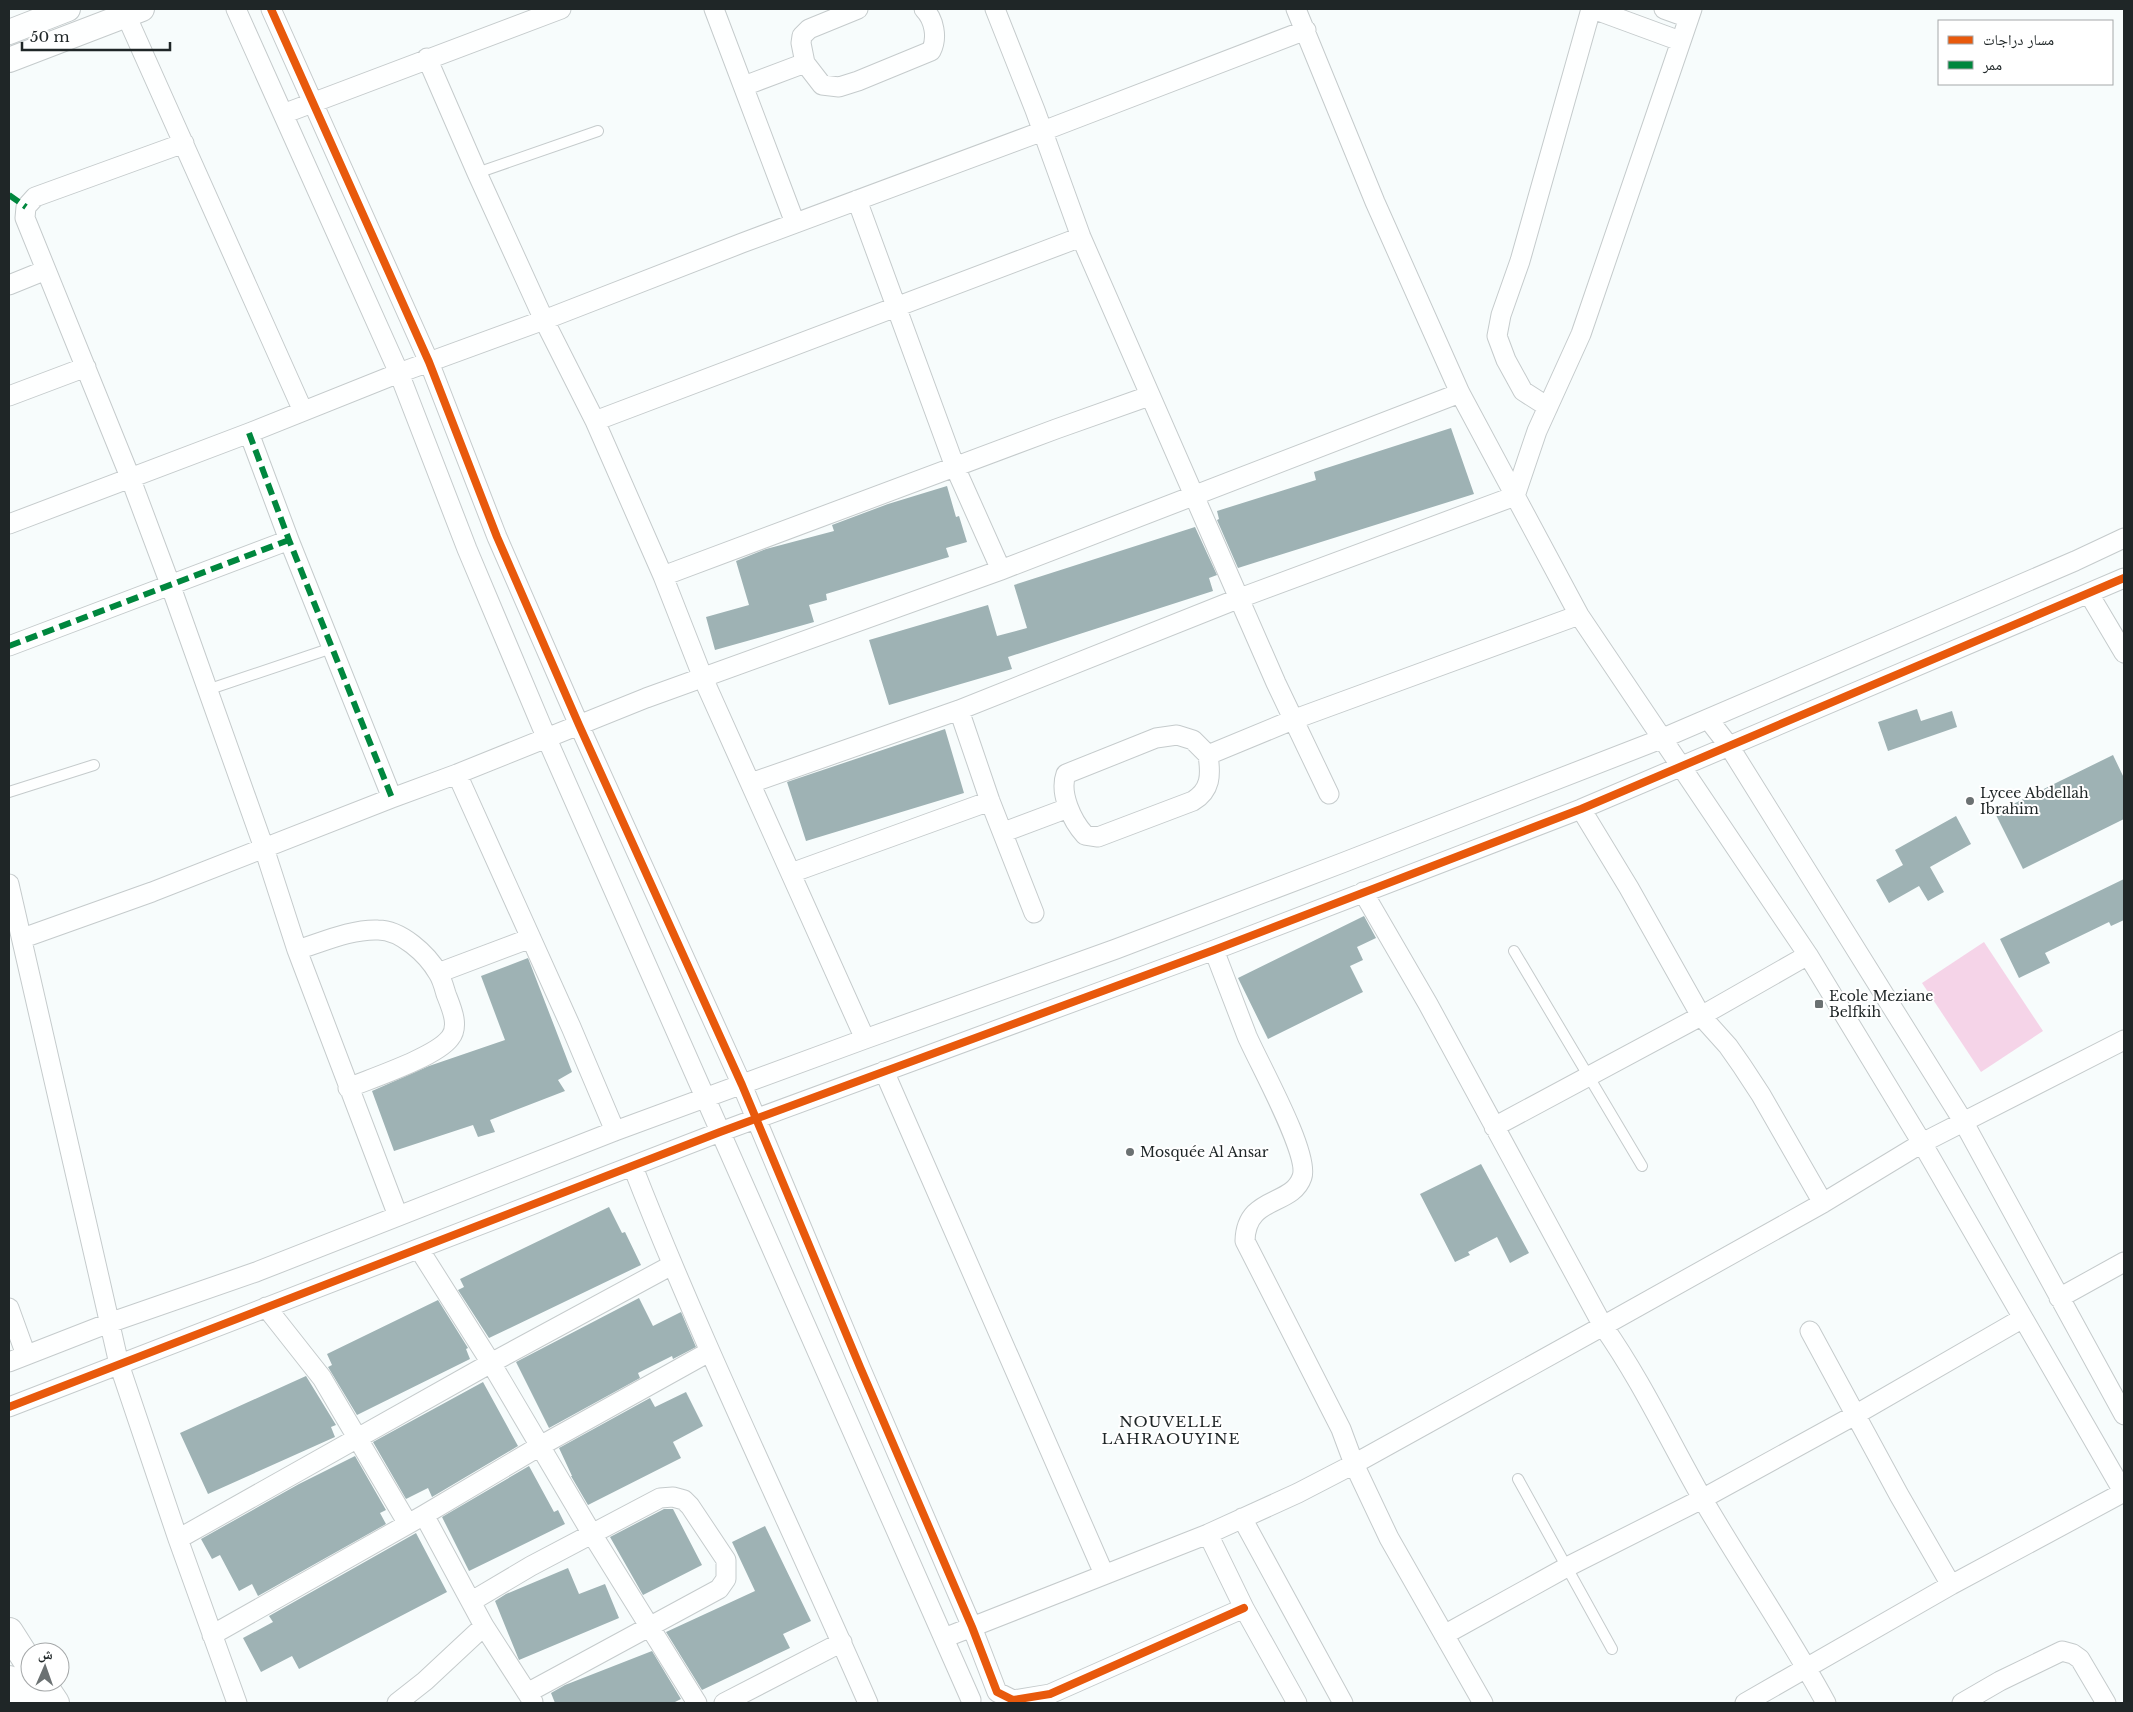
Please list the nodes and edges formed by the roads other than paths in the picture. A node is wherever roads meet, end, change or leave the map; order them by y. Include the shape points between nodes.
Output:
1 (68, 9) edge
2 (236, 9) edge
3 (271, 9) edge
4 (561, 9) edge
5 (714, 9) edge
6 (858, 9) edge
7 (995, 9) edge
8 (1296, 9) edge
9 (1592, 9) edge
10 (1664, 9) edge
11 (933, 10) edge
12 (134, 12) edge
13 (1690, 13) edge
14 (1306, 30) junction
15 (9, 32) edge
16 (1680, 41) junction
17 (427, 58) junction
18 (9, 60) edge
19 (805, 63) junction
20 (744, 86) junction
21 (312, 102) junction
22 (283, 114) junction
23 (598, 131) dead end
24 (1043, 131) junction
25 (184, 143) junction
26 (477, 173) junction
27 (857, 200) junction
28 (795, 223) junction
29 (1081, 237) junction
30 (46, 270) junction
31 (9, 285) edge
32 (896, 306) junction
33 (544, 320) junction
34 (429, 362) junction
35 (86, 367) junction
36 (399, 373) junction
37 (1460, 393) junction
38 (9, 396) edge
39 (1149, 396) junction
40 (1548, 406) junction
41 (303, 411) junction
42 (595, 421) junction
43 (248, 433) junction
44 (955, 467) junction
45 (130, 477) junction
46 (1195, 496) junction
47 (1515, 496) junction
48 (9, 524) edge
49 (2124, 538) edge
50 (288, 540) junction
51 (1001, 570) junction
52 (663, 576) junction
53 (2124, 578) edge
54 (170, 584) junction
55 (2089, 594) junction
56 (1240, 598) junction
57 (1579, 615) junction
58 (9, 646) edge
59 (332, 648) junction
60 (2124, 653) edge
61 (703, 678) junction
62 (207, 690) junction
63 (959, 710) junction
64 (1295, 719) junction
65 (1708, 719) junction
66 (579, 725) junction
67 (547, 739) junction
68 (1661, 739) junction
69 (1729, 746) junction
70 (1208, 755) junction
71 (94, 765) dead end
72 (1680, 767) junction
73 (457, 774) junction
74 (751, 783) junction
75 (9, 792) edge
76 (1330, 794) dead end
77 (392, 798) junction
78 (990, 801) junction
79 (1068, 808) junction
80 (1581, 809) junction
81 (1004, 832) junction
82 (264, 848) junction
83 (791, 873) junction
84 (9, 884) edge
85 (1363, 892) junction
86 (1034, 912) dead end
87 (23, 938) junction
88 (530, 938) junction
89 (297, 950) junction
90 (1214, 950) junction
91 (1514, 951) dead end
92 (1808, 955) junction
93 (438, 973) junction
94 (1701, 1016) junction
95 (864, 1039) junction
96 (2124, 1041) edge
97 (884, 1071) junction
98 (1589, 1075) junction
99 (742, 1085) junction
100 (348, 1088) junction
101 (706, 1097) junction
102 (756, 1119) junction
103 (1963, 1121) junction
104 (1494, 1127) junction
105 (614, 1132) junction
106 (720, 1132) junction
107 (1922, 1143) junction
108 (1642, 1166) dead end
109 (633, 1167) junction
110 (1822, 1203) junction
111 (398, 1216) junction
112 (419, 1249) junction
113 (2124, 1262) edge
114 (672, 1265) junction
115 (2059, 1298) junction
116 (266, 1306) junction
117 (9, 1308) edge
118 (2023, 1318) junction
119 (109, 1323) junction
120 (1602, 1326) junction
121 (1810, 1331) dead end
122 (709, 1352) junction
123 (26, 1355) junction
124 (9, 1362) edge
125 (492, 1363) junction
126 (119, 1364) junction
127 (9, 1407) edge
128 (1855, 1415) junction
129 (2124, 1415) edge
130 (358, 1440) junction
131 (540, 1446) junction
132 (1354, 1464) junction
133 (1518, 1479) dead end
134 (2124, 1492) edge
135 (1702, 1499) junction
136 (1242, 1518) junction
137 (416, 1519) junction
138 (592, 1534) junction
139 (1208, 1534) junction
140 (178, 1539) junction
141 (1567, 1567) junction
142 (1104, 1574) junction
143 (1951, 1586) junction
144 (472, 1602) junction
145 (1244, 1608) junction
146 (650, 1625) junction
147 (484, 1626) junction
148 (972, 1627) junction
149 (9, 1632) edge
150 (212, 1635) junction
151 (1444, 1635) junction
152 (944, 1638) junction
153 (842, 1642) junction
154 (20, 1649) edge
155 (1612, 1649) dead end
156 (1807, 1668) junction
157 (9, 1680) edge
158 (48, 1692) edge
159 (997, 1692) junction
160 (530, 1698) edge
161 (1052, 1699) edge
162 (967, 1701) edge
163 (25, 1703) edge
164 (55, 1703) edge
165 (237, 1703) edge
166 (397, 1703) edge
167 (697, 1703) edge
168 (724, 1703) edge
169 (868, 1703) edge
170 (1297, 1703) edge
171 (1343, 1703) edge
172 (1483, 1703) edge
173 (1745, 1703) edge
174 (1826, 1703) edge
175 (1962, 1703) edge
176 (2106, 1703) edge

1 - 15 street
2 - 22 street
3 - 21 street
4 - 17 street
5 - 20 street
6 - 19 street via 804,33 801,43
7 - 24 street
8 - 14 street
9 - 16 street
9 - 40 street via 1497,336 1523,391
10 - 13 street
11 - 19 street via 935,42 932,51 926,55 839,86 822,85
12 - 18 street
12 - 25 street
13 - 16 street
14 - 24 street
14 - 37 street via 1375,202
16 - 40 street via 1580,334
17 - 21 street
17 - 26 street
19 - 20 street
20 - 28 street
21 - 22 street
21 - 34 street
22 - 36 street
23 - 26 lane
24 - 27 street
24 - 29 street
25 - 30 street via 35,197 26,207 26,226
25 - 41 street
26 - 33 street
27 - 28 street
27 - 32 street
28 - 33 street
29 - 32 street
29 - 39 street
30 - 31 street
30 - 35 street
32 - 42 street
32 - 44 street
33 - 34 street
33 - 42 street
34 - 36 street
34 - 66 street via 498,537
35 - 38 street
35 - 45 street
36 - 41 street
36 - 67 street via 466,549
37 - 46 street
37 - 47 street
39 - 44 street
39 - 46 street
40 - 47 street
41 - 43 street
42 - 52 street
43 - 45 street
43 - 50 street
44 - 51 street
44 - 52 street
45 - 48 street
45 - 54 street
46 - 51 street
46 - 56 street
47 - 56 street
47 - 57 street
49 - 65 street
50 - 54 street
50 - 59 street
51 - 61 street
52 - 61 street
53 - 55 street
54 - 58 street
54 - 62 street
55 - 60 street
55 - 69 street
56 - 63 street
56 - 64 street
57 - 64 street
57 - 68 street
59 - 62 lane
59 - 77 street
61 - 66 street
61 - 74 street
62 - 82 street
63 - 74 street
63 - 78 street
64 - 70 street
64 - 76 street
65 - 68 street
65 - 69 street
66 - 67 street
66 - 99 street
67 - 73 street
67 - 101 street
68 - 72 street
68 - 95 street via 1116,949
69 - 72 street
69 - 103 street
70 - 79 street via 1193,740 1177,735 1148,741 1066,774 1064,786
70 - 79 street via 1208,780 1202,796 1128,827 1089,837
71 - 75 lane
72 - 80 street
72 - 92 street
73 - 77 street
73 - 88 street
74 - 83 street
77 - 82 street
78 - 81 street
78 - 83 street
79 - 81 street
80 - 85 street
80 - 94 street
81 - 86 street
82 - 87 street
82 - 89 street
83 - 95 street
84 - 87 street
85 - 90 street
85 - 104 street
87 - 119 street
88 - 93 street
88 - 105 street
89 - 93 street via 358,932 383,930 408,942
89 - 100 street
90 - 97 street
90 - 132 street via 1304,1167 1302,1178 1292,1190 1250,1218 1245,1241 1341,1429
91 - 98 lane
92 - 94 street
92 - 107 street
93 - 100 street via 453,1012 450,1038 429,1054
94 - 98 street
94 - 110 street via 1728,1046 1746,1073
95 - 99 street
96 - 103 street
97 - 102 street
97 - 142 street
98 - 104 street
98 - 108 lane
99 - 101 street
99 - 102 street
100 - 111 street
101 - 105 street
101 - 106 street
102 - 106 street
102 - 148 street
103 - 107 street
103 - 115 street
104 - 120 street
105 - 111 street
106 - 109 street
106 - 152 street
107 - 110 street
107 - 118 street
109 - 112 street
109 - 114 street
110 - 120 street
111 - 119 street via 256,1272
112 - 116 street
112 - 125 street
113 - 115 street
114 - 122 street
114 - 125 street
115 - 129 street
116 - 126 street
116 - 130 street via 322,1378
117 - 123 street
118 - 128 street
118 - 134 street
119 - 123 street
119 - 126 street
120 - 132 street
120 - 135 street via 1621,1352
121 - 128 street
122 - 131 street
122 - 153 street
123 - 124 street
125 - 130 street
125 - 131 street
126 - 127 street
126 - 140 street
128 - 135 street
128 - 143 street
130 - 137 street
130 - 140 street
131 - 137 street
131 - 138 street
132 - 136 street
132 - 151 street via 1388,1538
133 - 141 lane
134 - 143 street
135 - 141 street
135 - 156 street
136 - 139 street
136 - 171 street
137 - 144 street
137 - 150 street
138 - 144 street
138 - 146 street
138 - 146 street via 660,1498 673,1497 690,1506 726,1560 726,1580 718,1589
139 - 142 street
139 - 145 street
140 - 150 street
141 - 151 street
141 - 155 lane
142 - 148 street
143 - 156 street
144 - 147 street
145 - 161 street
145 - 170 street
146 - 160 street
146 - 167 street
147 - 160 street
147 - 166 street
148 - 152 street
148 - 159 street
149 - 154 main road
150 - 165 street
151 - 172 street
152 - 162 street
153 - 168 street
153 - 169 street
156 - 173 street
156 - 174 street
157 - 163 main road
158 - 164 main road
159 - 161 street via 1013,1700
159 - 162 street
175 - 176 street via 2062,1651 2080,1659

